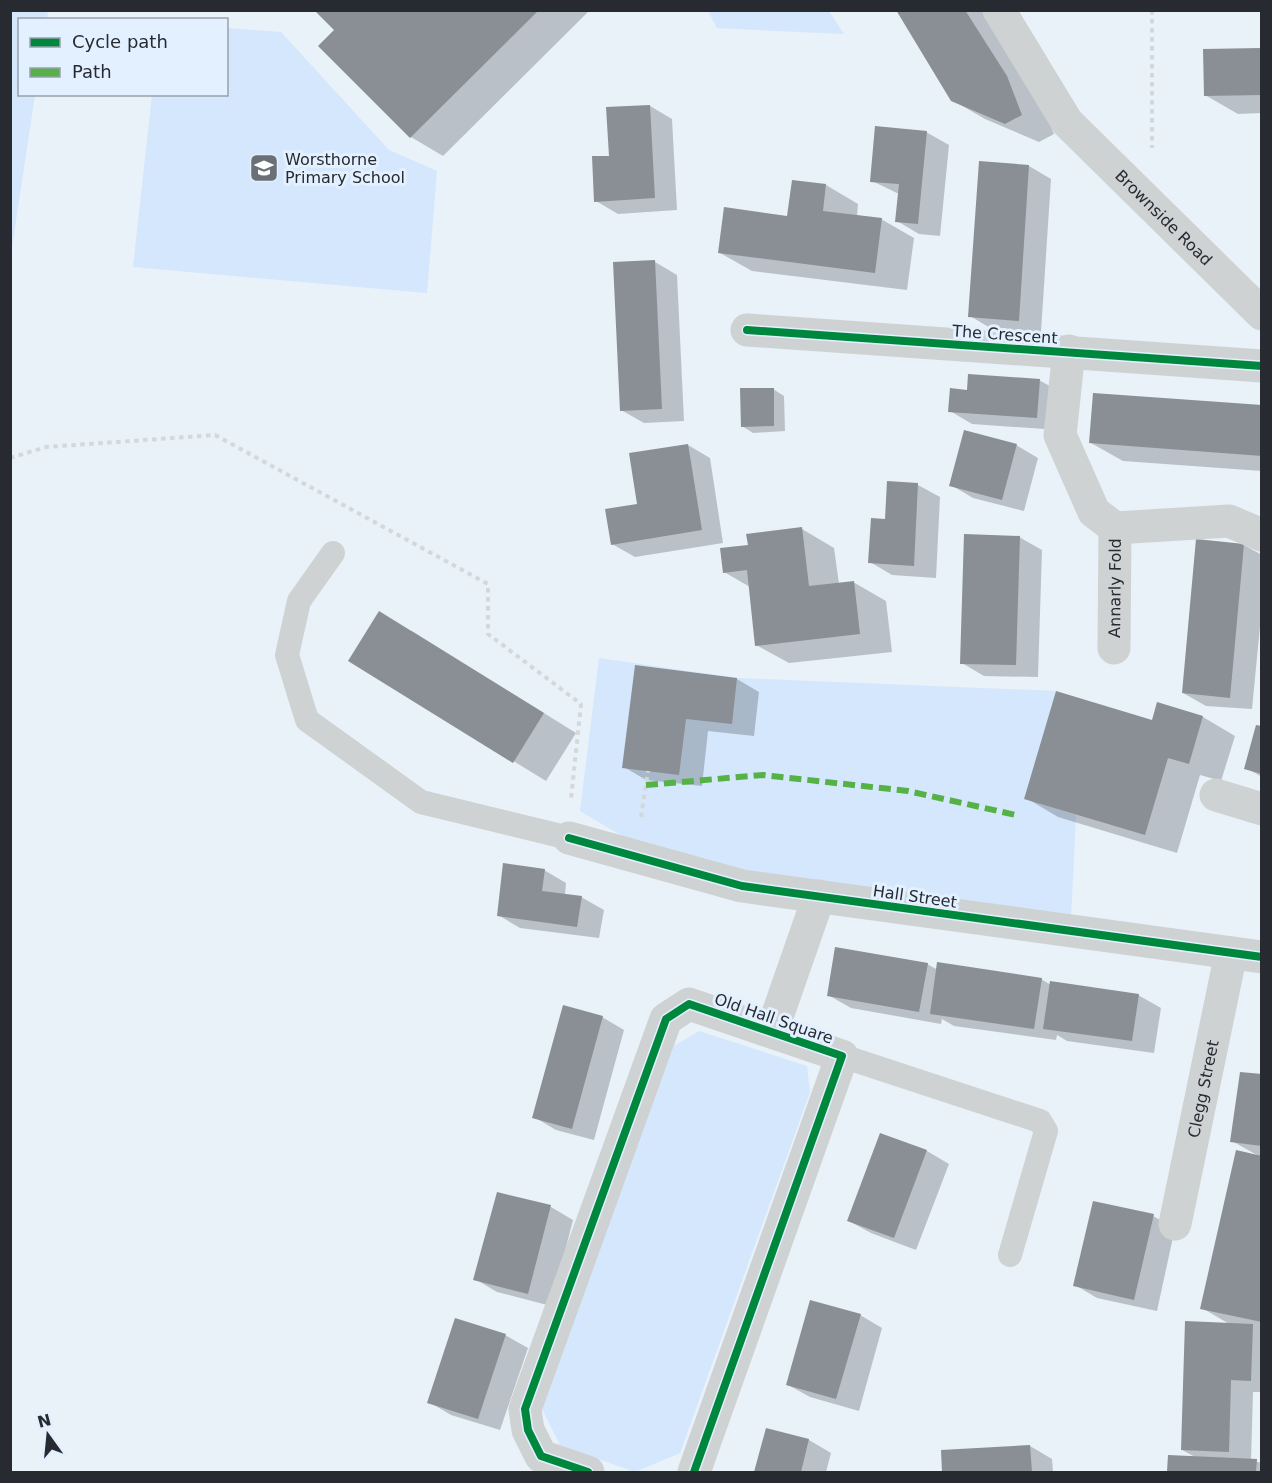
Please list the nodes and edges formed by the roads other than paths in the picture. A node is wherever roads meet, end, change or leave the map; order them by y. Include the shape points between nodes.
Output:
1 (999, 10) edge
2 (1262, 314) edge
3 (747, 330) dead end
4 (1069, 351) junction
5 (1262, 366) edge
6 (1115, 528) junction
7 (1262, 535) edge
8 (333, 553) dead end
9 (1114, 648) dead end
10 (1216, 795) dead end
11 (1262, 809) edge
12 (569, 838) joint
13 (819, 897) junction
14 (1246, 955) edge
15 (772, 1031) junction
16 (842, 1056) junction
17 (1175, 1224) dead end
18 (1010, 1255) dead end
19 (588, 1473) edge
20 (694, 1473) edge

1 - 2 street, Brownside Road via 1067,122
3 - 4 street, The Crescent
4 - 5 street, The Crescent
4 - 6 street, Annarly Fold via 1060,435 1094,512
6 - 7 street, Annarly Fold via 1229,521
6 - 9 street, Annarly Fold
8 - 12 lane via 299,601 287,655 307,720 421,802
10 - 11 street
12 - 13 street, Hall Street via 742,886
13 - 14 street, Hall Street
13 - 15 street, Old Hall Square
14 - 17 street, Clegg Street
15 - 16 street, Old Hall Square
15 - 19 street, Old Hall Square via 689,1004 666,1019 525,1408 528,1430 541,1455
16 - 18 lane via 1040,1121 1046,1131
16 - 20 street, Old Hall Square

